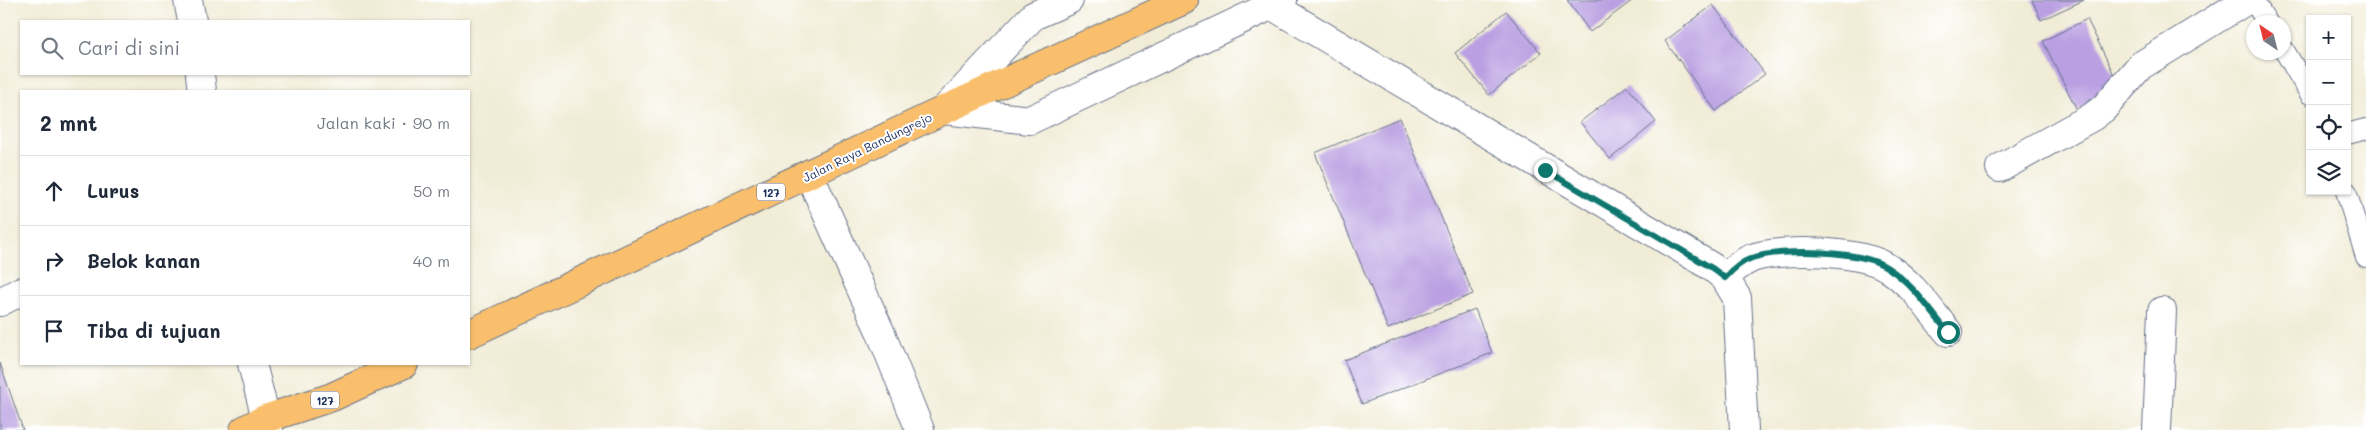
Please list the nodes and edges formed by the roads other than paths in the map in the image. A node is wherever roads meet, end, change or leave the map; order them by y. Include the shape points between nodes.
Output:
1 (188, 0) edge
2 (1068, 0) edge
3 (1184, 0) edge
4 (2247, 0) edge
5 (2253, 0) edge
6 (1277, 3) edge
7 (2263, 15) edge
8 (192, 20) edge
9 (2290, 60) edge
10 (200, 75) edge
11 (2306, 87) edge
12 (202, 90) edge
13 (944, 110) junction
14 (2366, 129) edge
15 (2351, 133) edge
16 (2000, 168) dead end
17 (810, 174) junction
18 (2347, 195) edge
19 (2366, 257) edge
20 (1725, 278) junction
21 (20, 292) edge
22 (0, 302) edge
23 (2162, 311) dead end
24 (1948, 332) dead end
25 (470, 334) edge
26 (252, 365) edge
27 (402, 365) edge
28 (259, 426) edge
29 (920, 430) edge
30 (1744, 430) edge
31 (2157, 430) edge

1 - 8 street
2 - 13 street via 1033,16
3 - 13 main road, Jalan Raya Bandungrejo / 127
4 - 16 street via 2140,66 2104,108
5 - 7 lane
6 - 13 street via 1030,120
6 - 20 street
9 - 11 lane
10 - 12 street
13 - 17 main road, Jalan Raya Bandungrejo / 127
14 - 15 lane
17 - 25 main road, Jalan Raya Bandungrejo / 127
17 - 29 street
18 - 19 lane
20 - 24 street via 1752,258 1774,254 1837,254 1862,259 1886,266 1909,284
20 - 30 street via 1737,298
21 - 22 street
23 - 31 street
26 - 28 street
27 - 28 main road, 127

